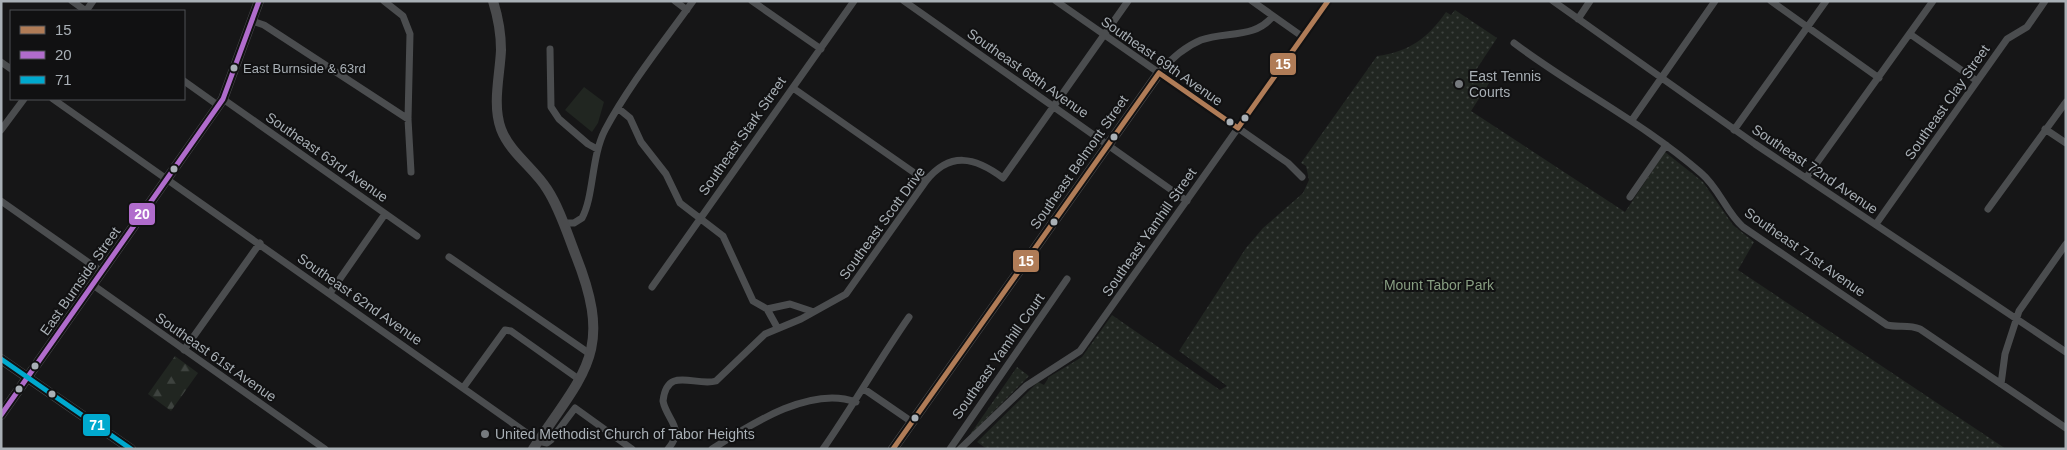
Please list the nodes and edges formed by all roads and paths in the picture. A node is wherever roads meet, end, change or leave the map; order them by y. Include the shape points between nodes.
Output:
1 (72, 1) edge
2 (259, 1) edge
3 (384, 1) edge
4 (493, 1) edge
5 (674, 1) edge
6 (693, 1) edge
7 (752, 1) edge
8 (854, 1) edge
9 (904, 1) edge
10 (1056, 1) edge
11 (1128, 1) edge
12 (1252, 1) edge
13 (1328, 1) edge
14 (1553, 1) edge
15 (1590, 1) edge
16 (1715, 1) edge
17 (1771, 1) edge
18 (1826, 1) edge
19 (1933, 1) edge
20 (2045, 1) edge
21 (85, 10) edge
22 (686, 10) junction
23 (1273, 16) junction
24 (1578, 19) junction
25 (252, 21) junction
26 (1808, 27) junction
27 (1910, 34) junction
28 (1104, 35) junction
29 (1303, 37) junction
30 (1514, 43) dead end
31 (821, 48) junction
32 (550, 49) dead end
33 (1159, 73) junction
34 (1662, 78) junction
35 (1879, 78) junction
36 (1977, 81) junction
37 (185, 82) edge
38 (793, 88) junction
39 (23, 100) edge
40 (54, 100) edge
41 (2066, 102) edge
42 (221, 103) junction
43 (1054, 106) junction
44 (619, 109) junction
45 (408, 119) junction
46 (1632, 120) junction
47 (1238, 128) junction
48 (2046, 129) junction
49 (1, 130) edge
50 (1734, 130) junction
51 (2066, 143) edge
52 (1108, 145) junction
53 (1666, 146) junction
54 (597, 149) junction
55 (411, 172) dead end
56 (1302, 177) dead end
57 (1806, 178) junction
58 (168, 179) junction
59 (926, 181) junction
60 (1630, 197) dead end
61 (1187, 200) junction
62 (1, 201) edge
63 (1988, 209) dead end
64 (385, 214) junction
65 (700, 220) junction
66 (563, 223) junction
67 (1876, 224) junction
68 (416, 236) dead end
69 (260, 243) junction
70 (2066, 244) edge
71 (449, 257) dead end
72 (102, 272) junction
73 (1067, 279) dead end
74 (93, 285) junction
75 (652, 287) dead end
76 (330, 293) junction
77 (767, 309) junction
78 (811, 311) junction
79 (909, 317) dead end
80 (2017, 319) junction
81 (777, 327) junction
82 (184, 350) junction
83 (2066, 352) edge
84 (590, 354) junction
85 (1, 359) edge
86 (28, 378) junction
87 (580, 380) junction
88 (2001, 384) junction
89 (463, 388) junction
90 (864, 389) junction
91 (856, 402) junction
92 (1, 416) edge
93 (912, 422) junction
94 (2066, 428) edge
95 (536, 445) edge
96 (130, 449) edge
97 (325, 449) edge
98 (632, 449) edge
99 (668, 449) edge
100 (712, 449) edge
101 (823, 449) edge
102 (893, 449) edge
103 (950, 449) edge
104 (960, 449) edge

1 - 21 street
2 - 25 street, East Burnside Street
3 - 45 street via 403,16 410,34
4 - 66 street via 500,35 497,100 501,128 510,145 546,187
5 - 22 street
6 - 22 street
7 - 31 street
8 - 31 street, Southeast Stark Street
9 - 43 street, Southeast 68th Avenue
10 - 28 street, Southeast 69th Avenue
11 - 28 street
12 - 23 street
13 - 29 street, Southeast Yamhill Street
14 - 24 street, Southeast 72nd Avenue
15 - 24 street
16 - 34 street
17 - 26 street
18 - 26 street
19 - 27 street
20 - 36 street, Southeast Clay Street via 2027,27 2007,38
22 - 44 street
23 - 29 street
23 - 33 street, Southeast Belmont Street via 1255,30 1192,44 1174,56
24 - 34 street, Southeast 72nd Avenue
25 - 42 street, East Burnside Street
25 - 45 street via 264,25
26 - 35 street
26 - 50 street
27 - 35 street
27 - 36 street
28 - 33 street, Southeast 69th Avenue
28 - 43 street
29 - 47 street, Southeast Yamhill Street
30 - 46 street, Southeast 71st Avenue
31 - 38 street, Southeast Stark Street
32 - 54 street via 551,107 559,119
33 - 47 street, Southeast 69th Avenue
33 - 52 street, Southeast Belmont Street
34 - 46 street
34 - 50 street, Southeast 72nd Avenue
35 - 57 street
36 - 67 street, Southeast Clay Street
37 - 42 street, Southeast 63rd Avenue
38 - 59 street
38 - 65 street, Southeast Stark Street
39 - 49 street
40 - 58 street, Southeast 62nd Avenue
41 - 48 street
42 - 58 street, East Burnside Street
42 - 64 street, Southeast 63rd Avenue
43 - 52 street, Southeast 68th Avenue
43 - 59 street, Southeast Scott Drive via 1003,178 983,164 960,160 941,166
44 - 54 street
44 - 65 street via 630,118 641,142 666,174 680,204
45 - 55 street
46 - 53 street, Southeast 71st Avenue
47 - 56 street, Southeast 69th Avenue
47 - 61 street, Southeast Yamhill Street
48 - 51 street
48 - 63 street
50 - 57 street, Southeast 72nd Avenue
52 - 61 street, Southeast 68th Avenue
52 - 93 street, Southeast Belmont Street
53 - 60 street
53 - 88 street, Southeast 71st Avenue via 1707,178 1743,227 1880,320 1895,327 1905,325 1920,329
54 - 66 street via 584,214 574,223
57 - 67 street, Southeast 72nd Avenue
58 - 69 street, Southeast 62nd Avenue
58 - 72 street, East Burnside Street
59 - 78 street, Southeast Scott Drive via 846,294
61 - 104 street, Southeast Yamhill Street via 1080,351 1026,386
62 - 72 street
64 - 68 street, Southeast 63rd Avenue
64 - 76 street
65 - 75 street, Southeast Stark Street
65 - 77 street via 723,236 753,301
66 - 84 street via 591,300 594,322
67 - 80 street, Southeast 72nd Avenue
69 - 76 street, Southeast 62nd Avenue
69 - 82 street
70 - 80 street via 2019,310
71 - 84 street
72 - 74 street, East Burnside Street
73 - 103 street, Southeast Yamhill Court
74 - 82 street, Southeast 61st Avenue
74 - 86 street, East Burnside Street
76 - 89 street, Southeast 62nd Avenue
77 - 78 street via 790,304
77 - 81 street
78 - 81 street, Southeast Scott Drive via 801,319
79 - 90 street via 871,372
80 - 83 street, Southeast 72nd Avenue
80 - 88 street via 2005,354
81 - 99 street, Southeast Scott Drive via 765,334 716,382 684,378 671,383 663,401 676,425 675,437
82 - 97 street, Southeast 61st Avenue
84 - 87 street
85 - 86 street
86 - 92 street, East Burnside Street
86 - 96 street
87 - 89 street via 505,330
87 - 95 street
88 - 94 street, Southeast 71st Avenue
89 - 95 street, Southeast 62nd Avenue
90 - 91 street
90 - 93 street
91 - 100 street via 848,399 806,400 741,431
91 - 101 street
93 - 102 street, Southeast Belmont Street
95 - 98 street via 551,440 575,408

